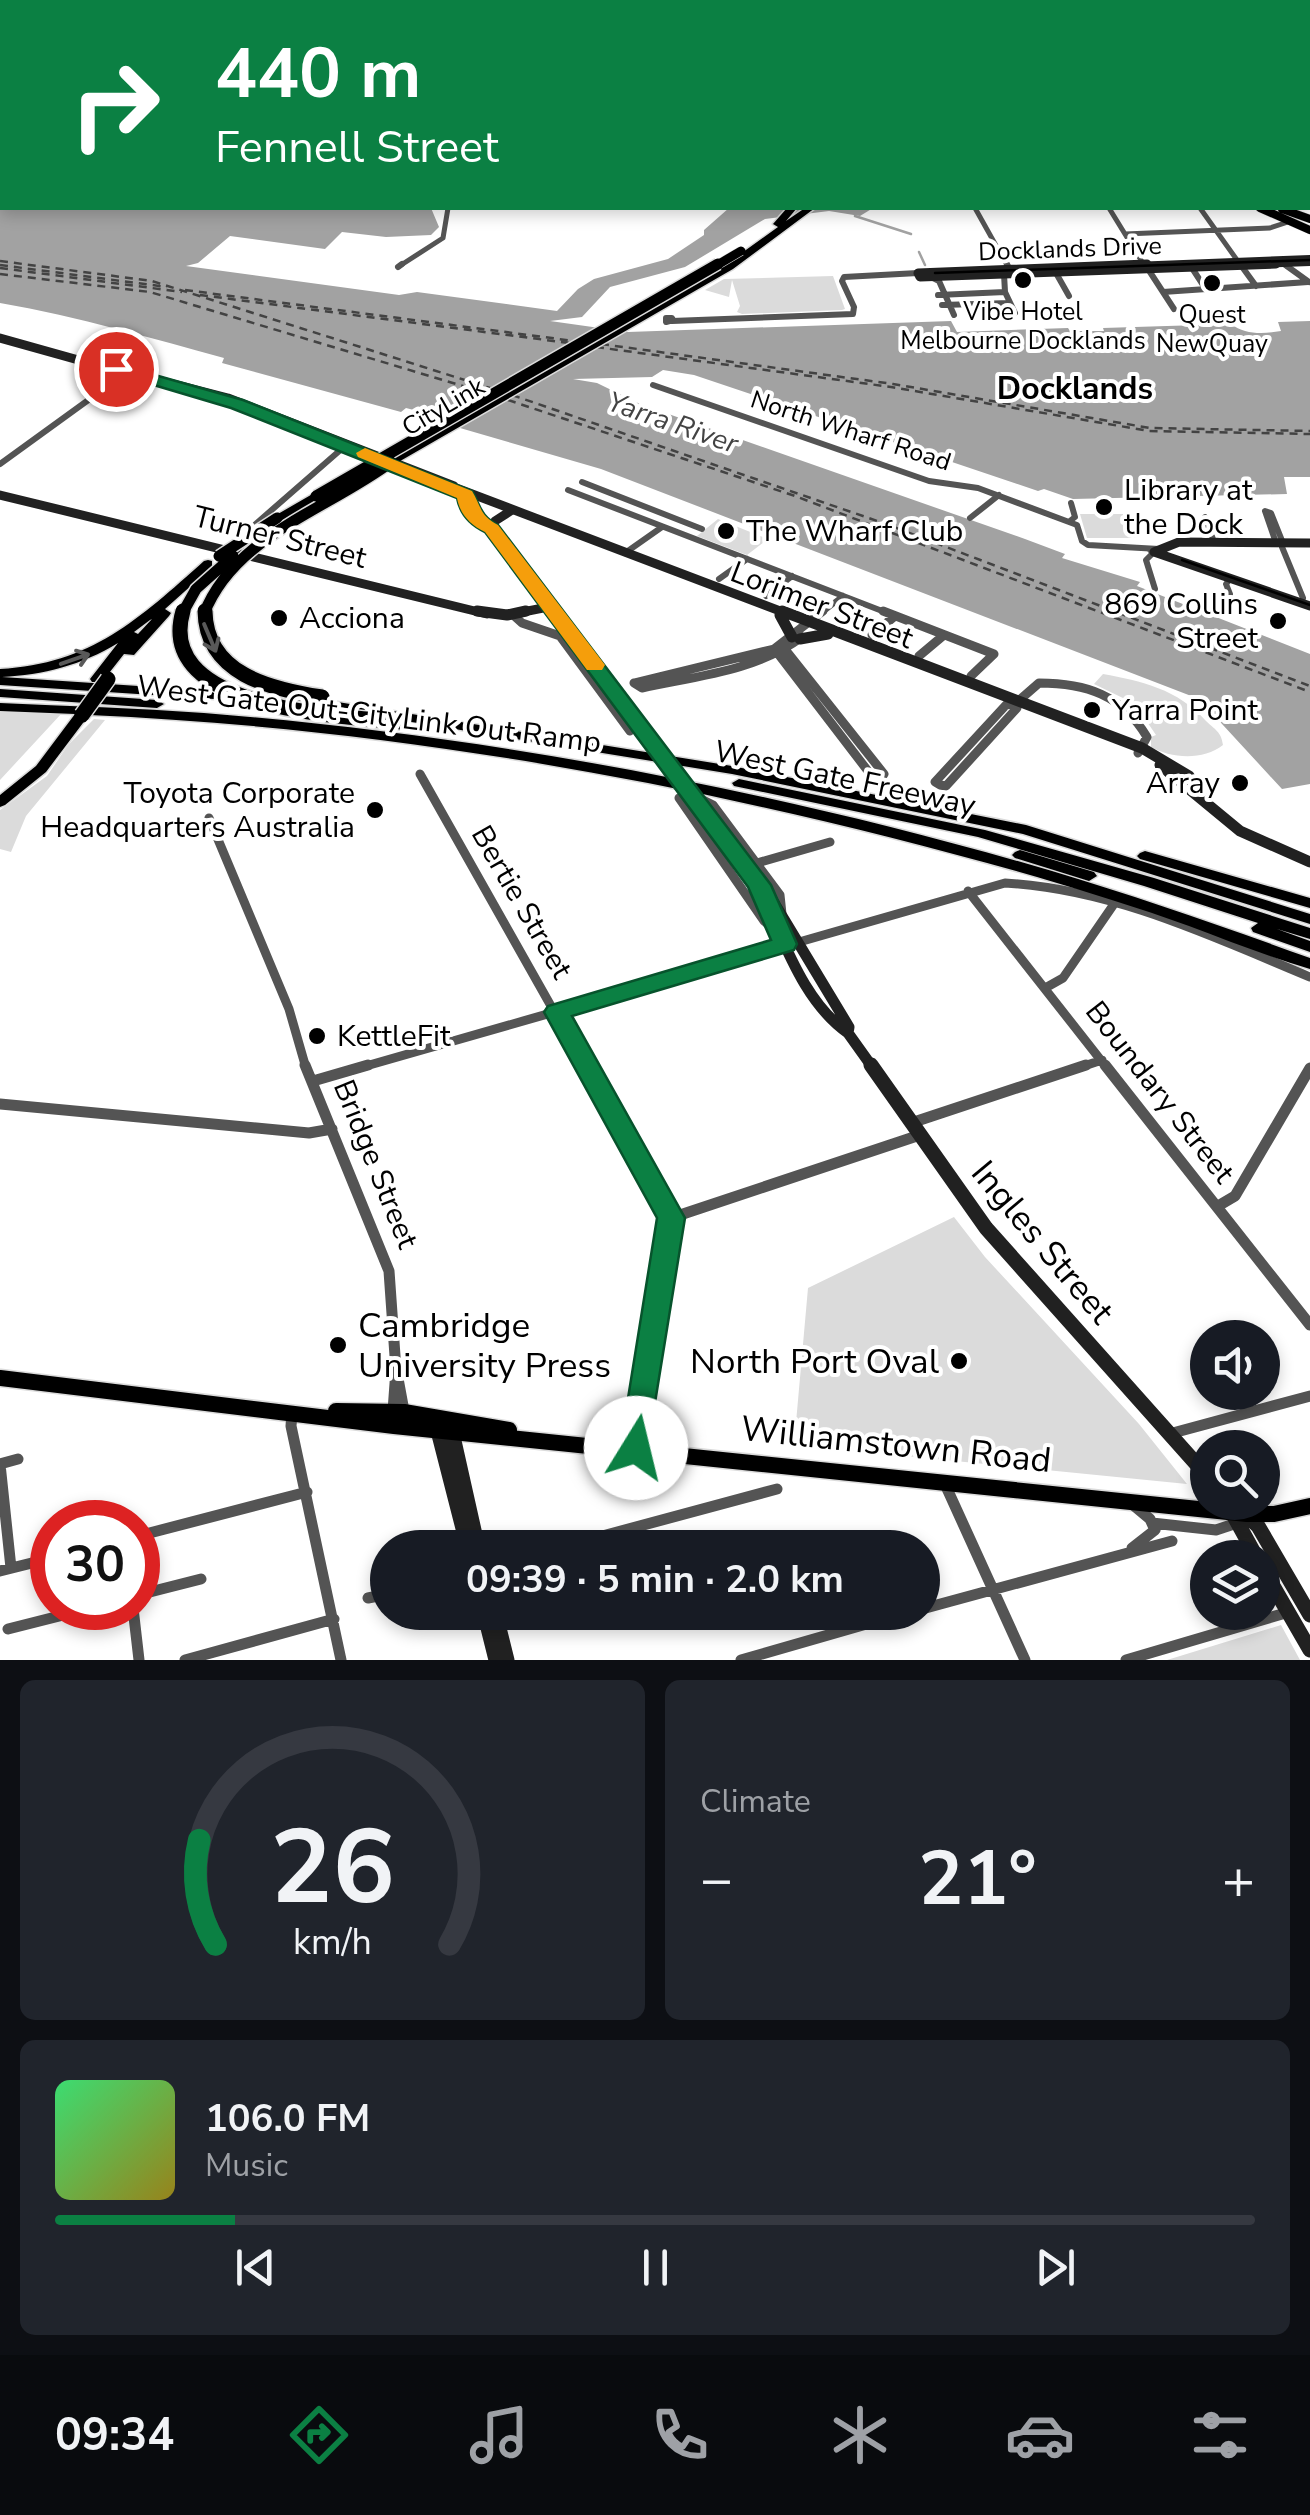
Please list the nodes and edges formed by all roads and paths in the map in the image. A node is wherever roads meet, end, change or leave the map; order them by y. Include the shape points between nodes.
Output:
1 (448, 210) edge
2 (977, 210) edge
3 (1111, 210) edge
4 (1201, 210) edge
5 (1265, 210) edge
6 (1284, 210) edge
7 (796, 211) edge
8 (1291, 221) junction
9 (1310, 224) edge
10 (1216, 230) junction
11 (1125, 234) junction
12 (1310, 261) edge
13 (1240, 264) junction
14 (1284, 264) junction
15 (1146, 266) junction
16 (398, 267) dead end
17 (1192, 268) junction
18 (1006, 273) junction
19 (1056, 273) junction
20 (923, 275) junction
21 (948, 276) junction
22 (939, 281) junction
23 (1309, 282) edge
24 (1256, 286) junction
25 (1205, 288) junction
26 (1005, 292) junction
27 (1163, 292) junction
28 (942, 294) junction
29 (1069, 296) dead end
30 (1010, 303) junction
31 (946, 305) junction
32 (1174, 309) dead end
33 (1015, 314) dead end
34 (954, 315) dead end
35 (674, 320) dead end
36 (0, 338) edge
37 (129, 372) junction
38 (653, 385) dead end
39 (345, 446) junction
40 (390, 462) junction
41 (0, 464) edge
42 (582, 482) dead end
43 (451, 486) junction
44 (568, 490) dead end
45 (0, 495) edge
46 (466, 495) junction
47 (999, 495) junction
48 (1071, 503) dead end
49 (499, 504) junction
50 (644, 506) junction
51 (512, 510) junction
52 (630, 514) junction
53 (970, 518) dead end
54 (1205, 518) dead end
55 (1070, 521) junction
56 (662, 527) junction
57 (491, 528) junction
58 (690, 538) junction
59 (1215, 544) junction
60 (1280, 544) junction
61 (1310, 545) edge
62 (226, 550) junction
63 (1160, 552) junction
64 (625, 553) junction
65 (747, 558) junction
66 (210, 572) junction
67 (792, 576) junction
68 (719, 579) dead end
69 (1230, 579) junction
70 (699, 581) junction
71 (1155, 588) dead end
72 (1230, 594) dead end
73 (766, 596) dead end
74 (843, 596) junction
75 (1308, 603) edge
76 (548, 607) junction
77 (512, 614) junction
78 (780, 615) junction
79 (1310, 615) edge
80 (895, 616) junction
81 (149, 618) junction
82 (812, 623) junction
83 (828, 634) junction
84 (872, 635) dead end
85 (944, 635) junction
86 (796, 638) junction
87 (779, 649) junction
88 (919, 656) dead end
89 (752, 662) junction
90 (788, 669) junction
91 (930, 670) junction
92 (0, 673) edge
93 (691, 673) junction
94 (971, 676) dead end
95 (0, 681) edge
96 (0, 692) edge
97 (315, 699) junction
98 (1016, 702) junction
99 (0, 704) edge
100 (991, 729) junction
101 (630, 730) dead end
102 (51, 748) junction
103 (1140, 750) junction
104 (963, 751) junction
105 (974, 755) junction
106 (626, 765) junction
107 (420, 774) dead end
108 (0, 792) edge
109 (0, 802) edge
110 (818, 812) junction
111 (209, 818) dead end
112 (830, 842) dead end
113 (1063, 856) junction
114 (757, 863) junction
115 (1310, 866) edge
116 (968, 891) junction
117 (1142, 894) junction
118 (1114, 904) junction
119 (1309, 910) edge
120 (1310, 934) edge
121 (786, 937) junction
122 (1310, 947) edge
123 (1310, 956) edge
124 (1310, 970) edge
125 (1047, 987) junction
126 (556, 1012) junction
127 (1102, 1060) junction
128 (1310, 1068) edge
129 (313, 1081) junction
130 (0, 1104) edge
131 (332, 1129) junction
132 (916, 1129) junction
133 (1218, 1206) junction
134 (671, 1218) junction
135 (1310, 1324) edge
136 (396, 1370) joint
137 (0, 1378) edge
138 (1310, 1396) edge
139 (303, 1412) junction
140 (396, 1419) junction
141 (446, 1427) junction
142 (1169, 1434) junction
143 (636, 1448) junction
144 (1190, 1457) edge
145 (18, 1459) dead end
146 (944, 1482) junction
147 (777, 1489) dead end
148 (307, 1492) junction
149 (1128, 1501) junction
150 (1310, 1506) edge
151 (1190, 1507) edge
152 (1280, 1513) edge
153 (1227, 1520) edge
154 (1242, 1520) edge
155 (1154, 1527) junction
156 (160, 1530) edge
157 (465, 1530) edge
158 (473, 1530) edge
159 (625, 1530) edge
160 (1130, 1550) junction
161 (6, 1570) edge
162 (201, 1579) dead end
163 (1280, 1586) edge
164 (160, 1589) edge
165 (992, 1589) junction
166 (940, 1603) edge
167 (1303, 1610) edge
168 (334, 1619) junction
169 (30, 1623) edge
170 (8, 1629) dead end
171 (136, 1630) edge
172 (488, 1630) edge
173 (500, 1630) edge
174 (845, 1630) edge
175 (1310, 1650) edge
176 (139, 1660) edge
177 (185, 1660) edge
178 (342, 1660) edge
179 (496, 1660) edge
180 (507, 1660) edge
181 (741, 1660) edge
182 (1025, 1660) edge
183 (1126, 1660) edge

1 - 16 street via 442,238
2 - 18 street
3 - 11 street
4 - 10 street
5 - 8 main road
6 - 9 main road
7 - 40 highway, CityLink, bridge via 702,284
7 - 81 highway, CityLink, bridge via 692,281 268,523 197,572
8 - 9 main road
8 - 10 street
10 - 11 street
10 - 13 street
11 - 15 street
12 - 13 street, Docklands Drive
12 - 14 street, Docklands Drive
13 - 14 street, Docklands Drive
13 - 15 street, Docklands Drive
13 - 17 street, Docklands Drive
13 - 24 street
14 - 23 street
15 - 17 street, Docklands Drive
15 - 18 street, Docklands Drive
15 - 19 street, Docklands Drive
15 - 27 street
17 - 25 street
18 - 19 street, Docklands Drive
18 - 20 street, Docklands Drive
18 - 21 street, Docklands Drive
18 - 26 street
19 - 29 street
20 - 21 street, Docklands Drive
20 - 22 street
20 - 35 street, Docklands Drive via 849,280 855,314
21 - 22 street
22 - 28 street
23 - 24 street
24 - 25 street
25 - 27 street
26 - 28 street
26 - 30 street
27 - 32 street
28 - 31 street
30 - 31 street
30 - 33 street
31 - 34 street
36 - 37 street, Lorimer Street
37 - 39 street, Lorimer Street
37 - 41 street
38 - 47 street, North Wharf Road via 931,482
39 - 43 street, Lorimer Street
39 - 62 street
40 - 66 highway, CityLink, bridge
40 -> 97 highway, bridge via 238,562 204,610 209,641 230,666
42 - 50 street
43 - 46 street, Lorimer Street
43 - 49 street, Lorimer Street
44 - 52 street
45 - 62 street, Turner Street
46 - 49 street, Lorimer Street
46 - 57 street, Ingles Street via 468,507
47 - 53 street
47 - 55 street, North Wharf Road
48 - 55 street
49 - 51 street, Lorimer Street
50 - 52 street
50 - 58 street via 702,529
51 - 57 street
51 - 64 street, Lorimer Street
52 - 56 street
54 - 59 street
55 - 63 street via 1088,545
56 - 58 street
56 - 64 street
57 - 76 street, Ingles Street
58 - 65 street
59 - 60 street
59 - 63 street
60 - 61 street
60 - 75 street
62 - 77 street, Turner Street via 488,614
63 - 69 street
63 - 71 street via 1146,560
63 - 75 street
64 - 70 street, Lorimer Street
65 - 67 street
65 - 68 street
66 - 81 highway, CityLink, bridge
66 - 119 highway, bridge via 178,626 186,658 227,691 266,704 664,763 944,816
67 - 73 street
67 - 74 street
69 - 72 street
69 - 75 street
70 - 78 street, Lorimer Street
70 - 82 street, Lorimer Street
74 - 80 street
74 - 82 street
75 - 79 street
76 - 77 street, Turner Street
76 - 121 street, Ingles Street, bridge via 770,896
77 - 101 street via 560,636
78 - 82 street, Lorimer Street
78 - 86 street
80 - 84 street
80 - 85 street
92 -> 81 highway via 84,657
81 - 102 highway, CityLink, bridge
82 - 83 street, Lorimer Street
82 - 86 street
82 - 91 street, Lorimer Street
83 - 86 street
83 - 91 street, Lorimer Street
85 - 88 street
85 - 94 street via 994,654
86 - 87 street
87 - 89 street
87 - 90 street
87 - 90 street via 883,777 870,775
87 - 93 street
89 - 90 street
89 - 93 street
91 - 98 street, Lorimer Street
93 - 93 street via 642,688 633,685
95 - 97 highway, West Gate Freeway
96 - 106 highway, West Gate Freeway via 260,712
97 - 119 highway, West Gate Freeway via 944,810
97 - 119 highway via 522,728 919,799 1027,824
98 - 100 street via 1007,704
98 - 103 street, Lorimer Street
98 - 103 street via 1038,683 1072,683 1121,703 1144,729 1147,741
99 - 110 highway, West Gate Out-CityLink Out Ramp via 233,720 476,749
100 - 104 street
100 - 105 street
102 - 108 highway
102 - 109 highway via 23,786
103 - 115 street, Lorimer Street via 1176,767 1244,839
104 - 105 street
104 - 105 street via 937,784 946,786
106 - 113 highway, West Gate Freeway via 878,810
106 - 117 highway via 922,829
107 - 126 street, Bertie Street
110 - 117 highway
110 - 124 highway, West Gate Out-CityLink Out Ramp via 1192,920
111 - 129 street, Bridge Street
112 - 114 street
113 - 120 highway, West Gate Freeway
113 - 122 highway
114 - 121 street, Ingles Street via 782,898
114 - 121 street, Ingles Street via 711,803 679,798 764,922
116 - 118 street via 1040,884
116 - 121 street
116 - 125 street, Boundary Street
117 - 123 highway
118 - 124 street
118 - 125 street via 1063,978
121 - 126 street
121 - 132 street, Ingles Street via 836,1027 848,1034
125 - 127 street, Boundary Street
126 - 129 street
126 - 134 street, Bertie Street
127 - 132 street
127 - 133 street, Boundary Street
128 - 133 street via 1235,1196
129 - 131 street, Bridge Street
130 - 131 street via 309,1133
131 - 136 street, Bridge Street via 389,1271
132 - 134 street
132 - 142 street, Ingles Street via 996,1240
133 - 135 street, Boundary Street
134 - 143 street
136 - 140 street, Bridge Street via 404,1394
137 - 139 main road, Williamstown Road
138 - 142 street
139 - 140 main road, Williamstown Road
139 - 148 street via 296,1446
140 - 141 main road, Williamstown Road
141 - 143 main road, Williamstown Road
141 - 157 street
141 - 158 street
142 - 144 street, Ingles Street
143 - 146 main road, Williamstown Road
145 - 161 street via 0,1464
146 - 149 main road, Williamstown Road
146 - 165 street
147 - 159 street
148 - 156 street
148 - 168 street
149 - 151 main road, Williamstown Road
149 - 155 street
150 - 152 main road, Williamstown Road
153 - 155 street via 1216,1530
154 - 167 street
155 - 160 street
155 - 160 street via 1177,1542
160 - 165 street
162 - 164 street
163 - 167 street
165 - 166 street
165 - 182 street
167 - 175 street
167 - 183 street
168 - 177 street
168 - 178 street
169 - 170 street
171 - 176 street
172 - 179 street
173 - 180 street
174 - 181 street

